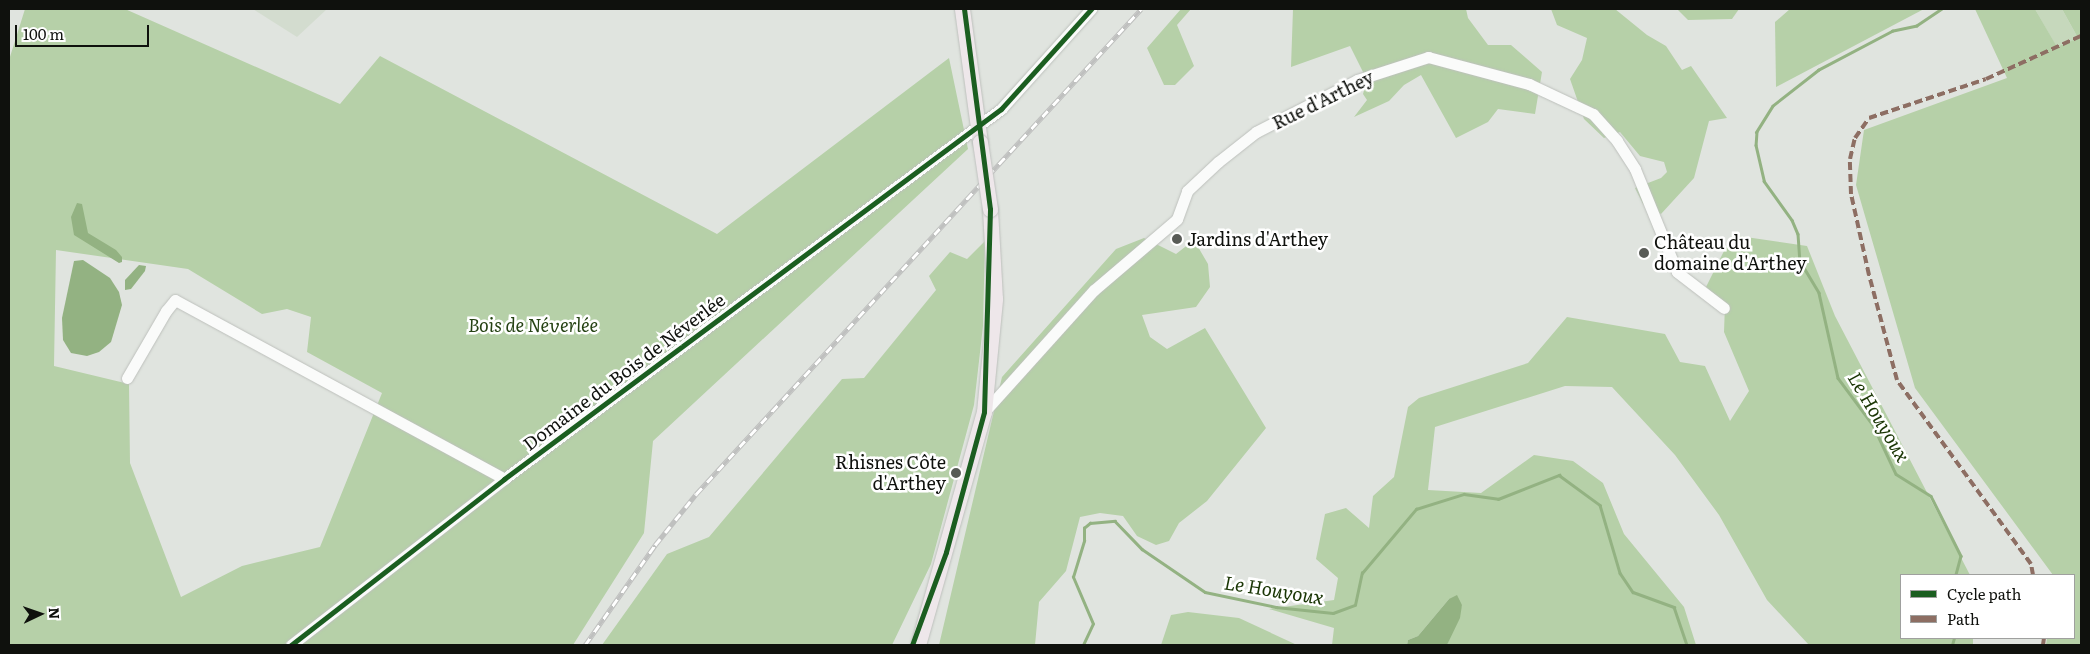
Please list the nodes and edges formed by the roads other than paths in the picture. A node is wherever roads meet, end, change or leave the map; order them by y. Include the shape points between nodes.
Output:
1 (962, 9) edge
2 (1092, 9) edge
3 (978, 127) junction
4 (1724, 308) dead end
5 (127, 378) dead end
6 (984, 412) junction
7 (504, 479) junction
8 (946, 552) junction
9 (291, 645) edge
10 (907, 645) edge
11 (918, 645) edge

1 - 3 main road
2 - 3 street, Domaine du Bois de Néverlée via 1001,109
3 - 6 main road, bridge via 994,240 995,299
3 - 7 street, Domaine du Bois de Néverlée
4 - 6 street, Rue d'Arthey via 1677,272 1635,169 1617,141 1593,114 1529,84 1428,57 1357,80 1256,132 1218,162 1187,191 1177,219 1094,290
5 - 7 street via 175,300
6 - 8 main road
7 - 9 street, Domaine du Bois de Néverlée
8 - 10 main road
8 - 11 main road

